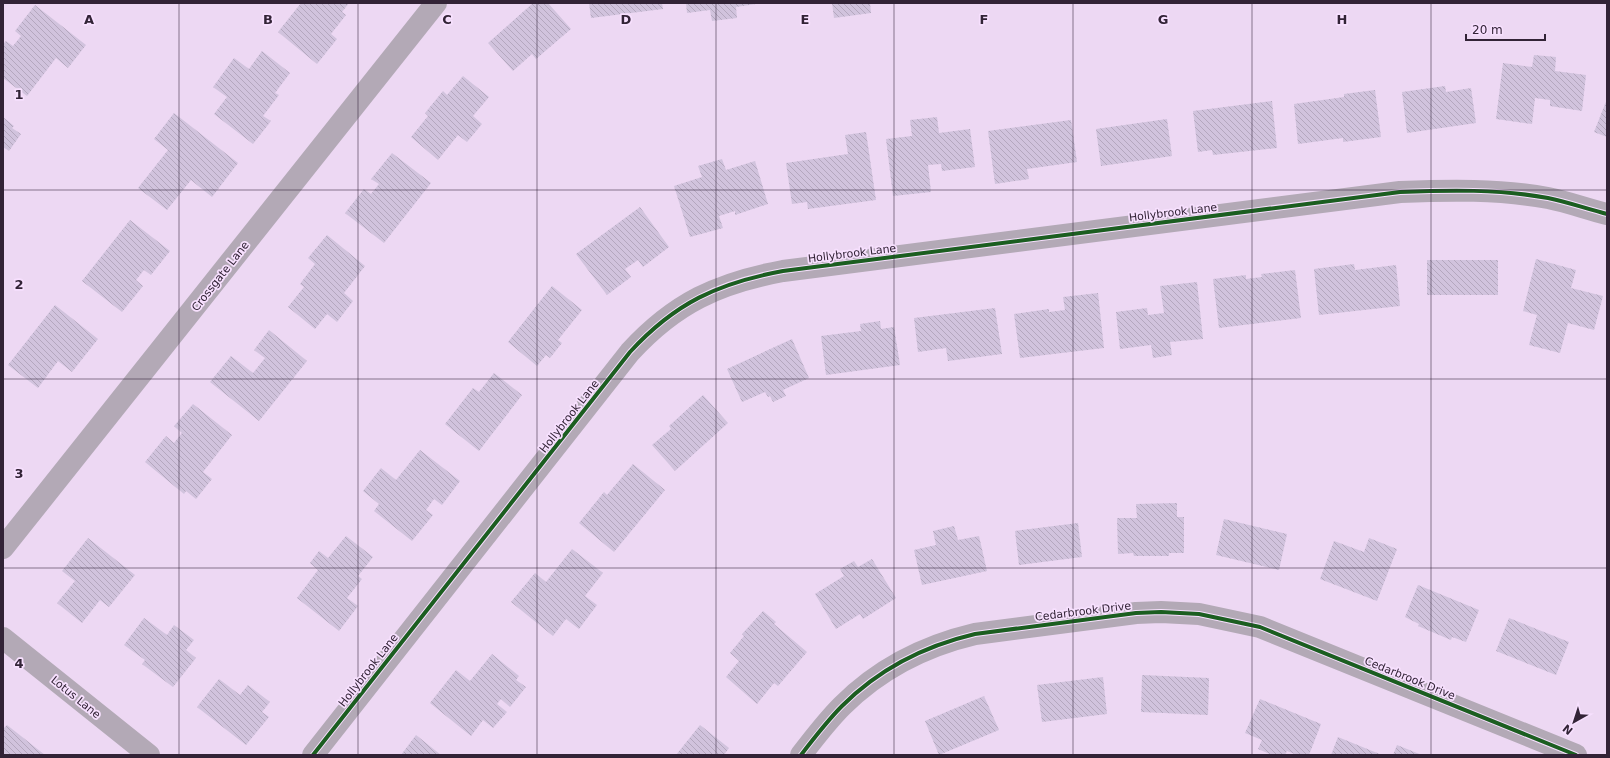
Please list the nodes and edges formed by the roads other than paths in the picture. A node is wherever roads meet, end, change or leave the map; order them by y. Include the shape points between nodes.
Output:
1 (436, 3) edge
2 (1607, 214) edge
3 (3, 548) edge
4 (3, 638) edge
5 (149, 755) edge
6 (312, 755) edge
7 (801, 755) edge
8 (1576, 755) edge

1 - 3 street, Crossgate Lane
2 - 6 street, Hollybrook Lane via 1571,203 1509,194 1460,191 1400,192 783,271 745,278 721,287 688,303 666,318 630,352
4 - 5 street, Lotus Lane
7 - 8 street, Cedarbrook Drive via 834,714 862,688 893,666 951,640 975,634 1162,612 1198,614 1260,627

